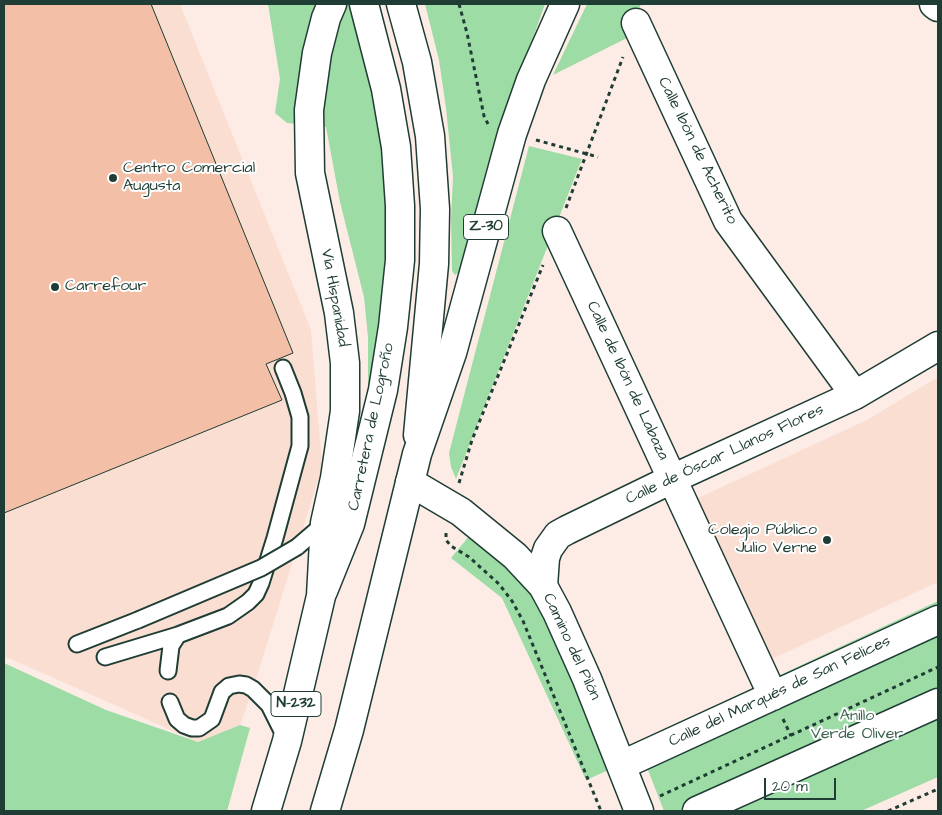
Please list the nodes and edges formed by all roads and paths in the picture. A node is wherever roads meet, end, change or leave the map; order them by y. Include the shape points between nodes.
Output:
1 (332, 4) edge
2 (364, 4) edge
3 (401, 4) edge
4 (459, 4) edge
5 (565, 4) edge
6 (934, 4) edge
7 (938, 7) edge
8 (636, 23) joint
9 (488, 124) dead end
10 (535, 140) dead end
11 (586, 154) junction
12 (598, 157) dead end
13 (557, 231) junction
14 (938, 346) edge
15 (283, 368) dead end
16 (856, 395) junction
17 (417, 454) junction
18 (672, 479) junction
19 (410, 482) junction
20 (452, 506) junction
21 (338, 524) junction
22 (543, 586) junction
23 (938, 620) edge
24 (178, 636) junction
25 (76, 644) dead end
26 (105, 657) dead end
27 (938, 667) edge
28 (168, 671) dead end
29 (773, 696) junction
30 (170, 702) dead end
31 (938, 703) edge
32 (791, 736) junction
33 (287, 741) junction
34 (803, 764) junction
35 (622, 766) junction
36 (938, 789) edge
37 (639, 809) edge
38 (266, 811) edge
39 (325, 811) edge
40 (601, 811) edge
41 (697, 811) edge
42 (888, 811) edge

1 - 21 main road, Vía Hispanidad via 317,53 309,110 310,172 339,313 345,363 345,410 338,463
2 - 21 main road, Carretera de Logroño via 386,89 396,148 400,260 383,390
3 - 17 main road via 418,62 430,136 435,209 434,264
4 - 9 path
5 - 17 main road, Z-30 via 531,80 512,134 452,352
6 - 7 main road
8 - 11 path
8 - 16 main road, Calle Ibón de Acherito via 728,221
10 - 11 path
11 - 12 path
11 - 13 path
13 - 18 main road, Calle de Ibón de Labaza
13 - 20 path via 472,440
14 - 16 main road, Calle de Óscar Llanos Flores
15 - 24 lane via 300,418 300,446 261,583 256,594 237,611
16 - 18 main road, Calle de Óscar Llanos Flores
17 - 19 main road
18 - 22 main road, Calle de Óscar Llanos Flores via 558,535 545,558
18 - 29 main road, Calle de Ibón de Labaza
19 - 20 main road, Camino del Pilón
19 - 39 main road via 349,730
20 - 22 main road, Camino del Pilón via 515,556
20 - 40 path via 446,540 493,578 512,601
21 - 25 lane, bridge via 261,568
21 - 33 main road, Vía Hispanidad / N-232
22 - 35 main road, Camino del Pilón
23 - 29 main road, Calle del Marqués de San Felices
24 - 26 lane
24 - 28 lane via 171,646
27 - 32 path
29 - 32 path
29 - 35 main road, Calle del Marqués de San Felices
30 - 33 lane via 177,719 184,725 198,728 212,719 222,692 229,686 246,685 269,704
31 - 34 main road
32 - 34 path
32 - 37 path
33 - 38 main road, N-232
34 - 41 main road
35 - 37 main road, Camino del Pilón
36 - 42 path

